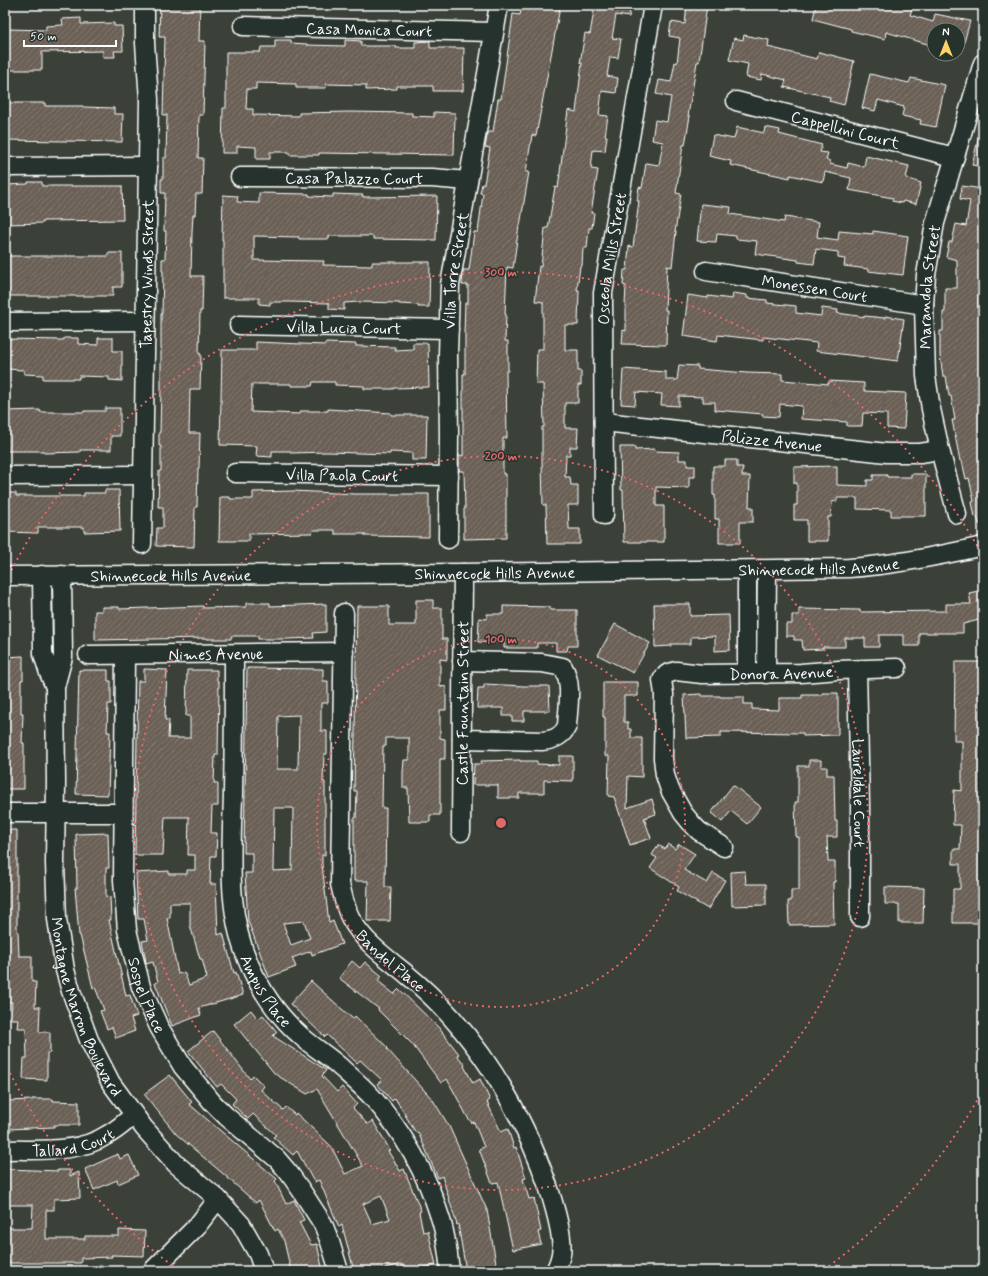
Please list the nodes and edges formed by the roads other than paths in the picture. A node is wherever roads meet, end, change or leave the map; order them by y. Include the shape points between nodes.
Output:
1 (145, 5) edge
2 (499, 5) edge
3 (653, 5) edge
4 (243, 26) dead end
5 (494, 32) junction
6 (983, 63) edge
7 (736, 101) dead end
8 (954, 157) junction
9 (148, 166) junction
10 (5, 167) edge
11 (240, 177) dead end
12 (468, 181) junction
13 (706, 271) dead end
14 (924, 305) junction
15 (5, 322) edge
16 (145, 322) junction
17 (239, 325) dead end
18 (449, 329) junction
19 (604, 422) junction
20 (940, 450) junction
21 (235, 473) dead end
22 (143, 475) junction
23 (5, 476) edge
24 (449, 476) junction
25 (604, 514) dead end
26 (957, 514) dead end
27 (448, 539) dead end
28 (142, 544) dead end
29 (983, 546) edge
30 (747, 570) junction
31 (767, 570) junction
32 (463, 573) junction
33 (5, 576) edge
34 (42, 576) junction
35 (62, 576) junction
36 (344, 612) dead end
37 (747, 631) junction
38 (767, 632) junction
39 (344, 652) junction
40 (234, 654) junction
41 (88, 655) dead end
42 (125, 655) junction
43 (462, 661) junction
44 (897, 668) dead end
45 (857, 670) junction
46 (747, 674) junction
47 (766, 674) junction
48 (55, 686) junction
49 (462, 739) junction
50 (5, 813) edge
51 (55, 813) junction
52 (123, 813) junction
53 (461, 832) dead end
54 (724, 847) dead end
55 (860, 917) dead end
56 (134, 1115) junction
57 (5, 1150) edge
58 (218, 1199) junction
59 (152, 1271) edge
60 (264, 1271) edge
61 (339, 1271) edge
62 (450, 1271) edge
63 (555, 1271) edge

1 - 9 street, Tapestry Winds Street via 149,100
2 - 5 street, Villa Torre Street
3 - 19 street, Osceola Mills Street via 606,270
4 - 5 street, Casa Monica Court
5 - 12 street, Villa Torre Street
6 - 8 street, Marandola Street
7 - 8 street, Cappellini Court
8 - 14 street, Marandola Street via 935,223 926,275
9 - 10 street
9 - 16 street, Tapestry Winds Street
11 - 12 street, Casa Palazzo Court via 432,178
12 - 18 street, Villa Torre Street via 451,278
13 - 14 street, Monessen Court
14 - 20 street, Marandola Street via 926,376
15 - 16 street
16 - 22 street, Tapestry Winds Street
17 - 18 street, Villa Lucia Court
18 - 24 street, Villa Torre Street
19 - 20 street, Polizze Avenue via 887,453
19 - 25 street, Osceola Mills Street
20 - 26 street, Marandola Street
21 - 24 street, Villa Paola Court
22 - 23 street
22 - 28 street, Tapestry Winds Street
24 - 27 street, Villa Torre Street
29 - 31 street, Shinnecock Hills Avenue via 878,566
30 - 31 street, Shinnecock Hills Avenue
30 - 32 street, Shinnecock Hills Avenue
30 - 37 street
31 - 38 street
32 - 35 street, Shinnecock Hills Avenue
32 - 43 street, Castle Fountain Street
33 - 34 street, Shinnecock Hills Avenue
34 - 35 street, Shinnecock Hills Avenue
34 - 48 street, Montagne Marron Boulevard via 43,654
35 - 48 street, Montagne Marron Boulevard via 63,657
36 - 39 street, Bandol Place
37 - 38 street
37 - 46 street
38 - 47 street
39 - 40 street, Nimes Avenue
39 - 63 street, Bandol Place via 340,884 343,901 350,918 367,942 431,996 452,1018 509,1096 533,1146 555,1209 561,1241 561,1253
40 - 42 street, Nimes Avenue
40 - 62 street, Ampus Place via 231,883 242,945 267,997 288,1023 353,1078 392,1121 420,1169 440,1216
41 - 42 street, Nimes Avenue
42 - 52 street, Sospel Place
43 - 49 street, Castle Fountain Street
43 - 49 street via 555,665 563,667 569,683 567,726 557,737 542,741
44 - 45 street, Donora Avenue
45 - 47 street, Donora Avenue
45 - 55 street, Laureldale Court
46 - 47 street, Donora Avenue
46 - 54 street, Donora Avenue via 676,671 667,674 662,680 663,758 670,790 683,813 699,832
48 - 51 street, Montagne Marron Boulevard
49 - 53 street, Castle Fountain Street
50 - 51 street
51 - 52 street
51 - 56 street, Montagne Marron Boulevard via 57,919 71,991 100,1063
52 - 61 street, Sospel Place via 123,880 127,930 139,982 148,1005 172,1050 198,1085 226,1116 264,1147 289,1173 323,1224
56 - 57 street, Tallard Court via 107,1136 81,1146
56 - 58 street, Montagne Marron Boulevard via 176,1164
58 - 59 street via 197,1226
58 - 60 street, Montagne Marron Boulevard via 241,1224 258,1254

